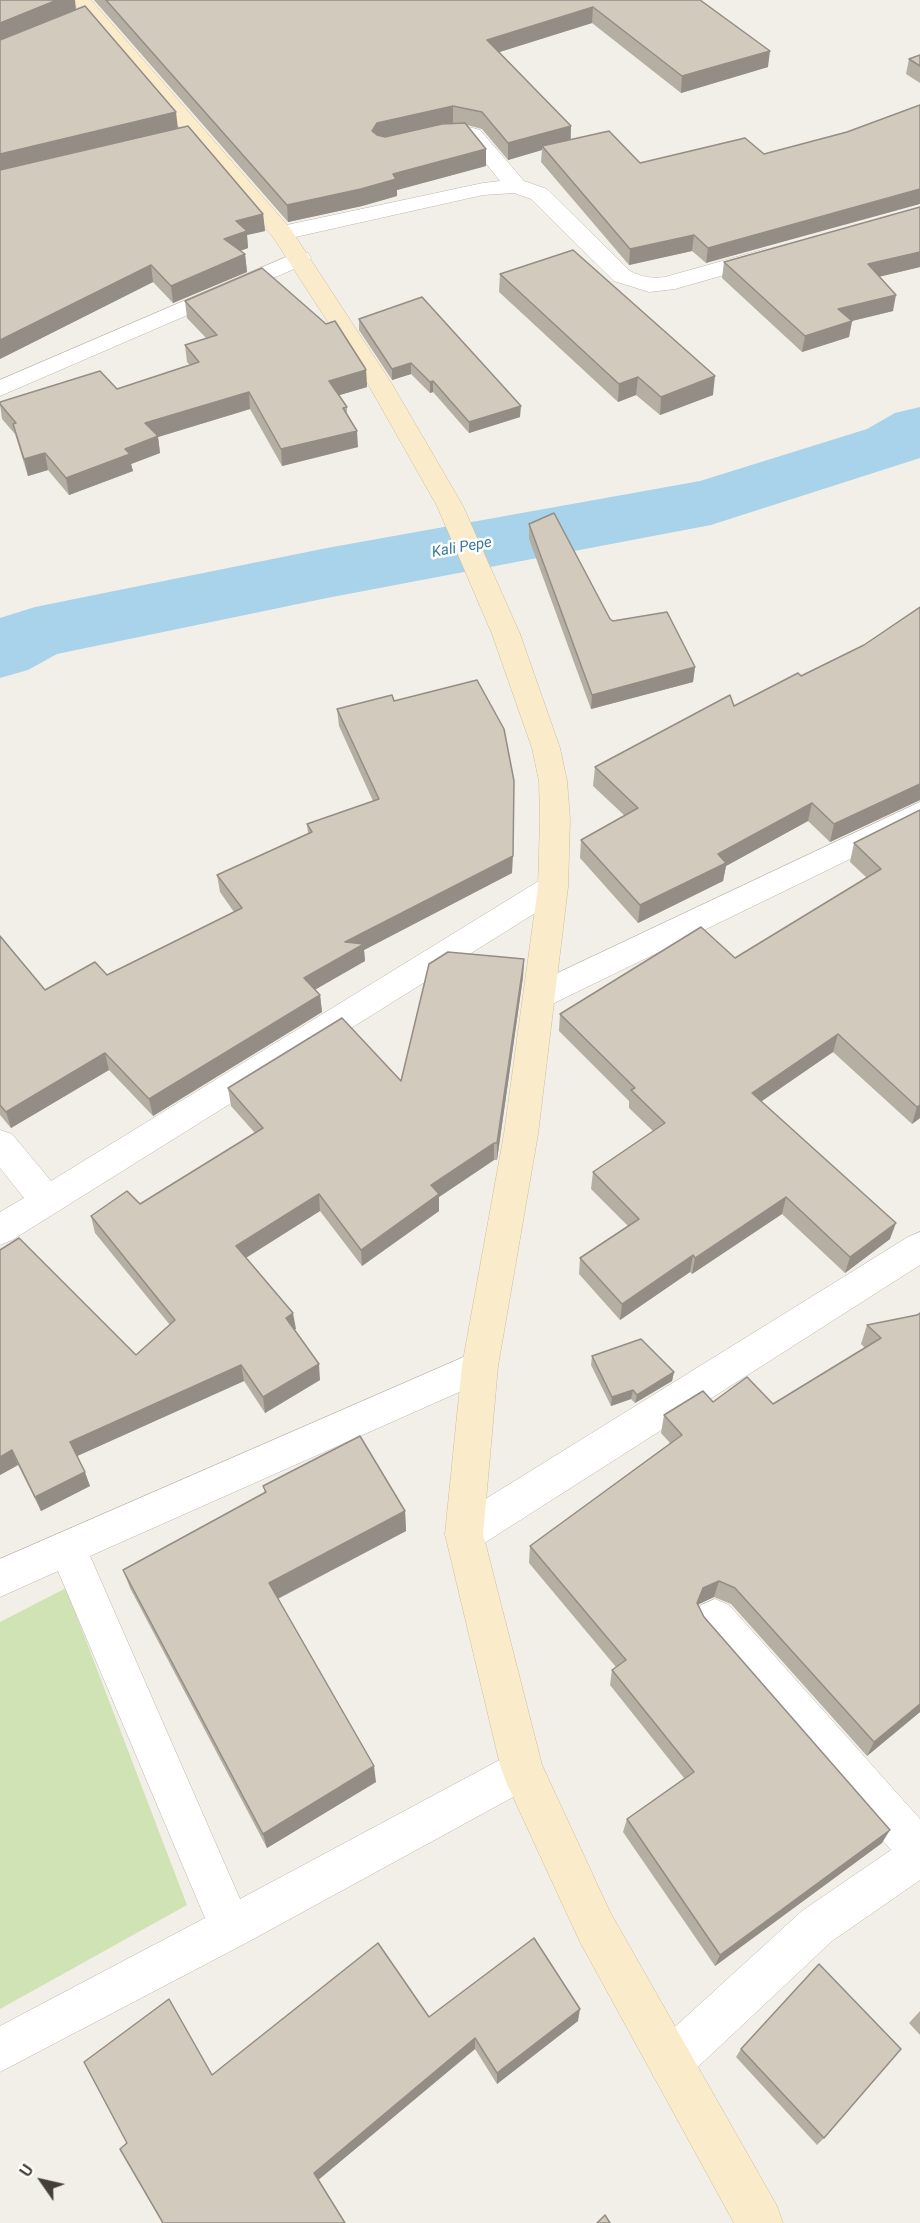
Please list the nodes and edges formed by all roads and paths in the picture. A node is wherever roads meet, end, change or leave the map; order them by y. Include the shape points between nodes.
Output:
1 (81, 11) edge
2 (196, 133) junction
3 (432, 136) edge
4 (173, 138) edge
5 (516, 186) junction
6 (282, 233) junction
7 (782, 251) edge
8 (300, 258) junction
9 (0, 389) edge
10 (920, 813) edge
11 (553, 888) junction
12 (539, 996) junction
13 (0, 1144) edge
14 (47, 1200) junction
15 (0, 1230) edge
16 (920, 1247) edge
17 (480, 1366) junction
18 (464, 1534) junction
19 (68, 1547) junction
20 (0, 1579) edge
21 (715, 1618) dead end
22 (522, 1769) junction
23 (920, 1853) edge
24 (231, 1928) junction
25 (0, 2050) edge
26 (670, 2062) junction
27 (760, 2223) edge

1 - 2 main road
2 - 4 street
2 - 6 main road
3 - 5 street via 455,130 473,134
5 - 6 street via 483,189
5 - 7 street via 539,194 622,276 651,286
6 - 8 main road
8 - 9 street
8 - 11 main road via 380,384 450,506 506,634 546,748 553,781
10 - 12 street
11 - 12 main road
11 - 14 street
12 - 17 main road via 521,1134
13 - 14 street
14 - 15 street
16 - 18 street
17 - 18 main road
17 - 19 street
18 - 22 main road
19 - 20 street
19 - 24 street
21 - 23 street
22 - 24 street
22 - 26 main road via 595,1927
23 - 26 street via 817,1926
24 - 25 street
26 - 27 main road

